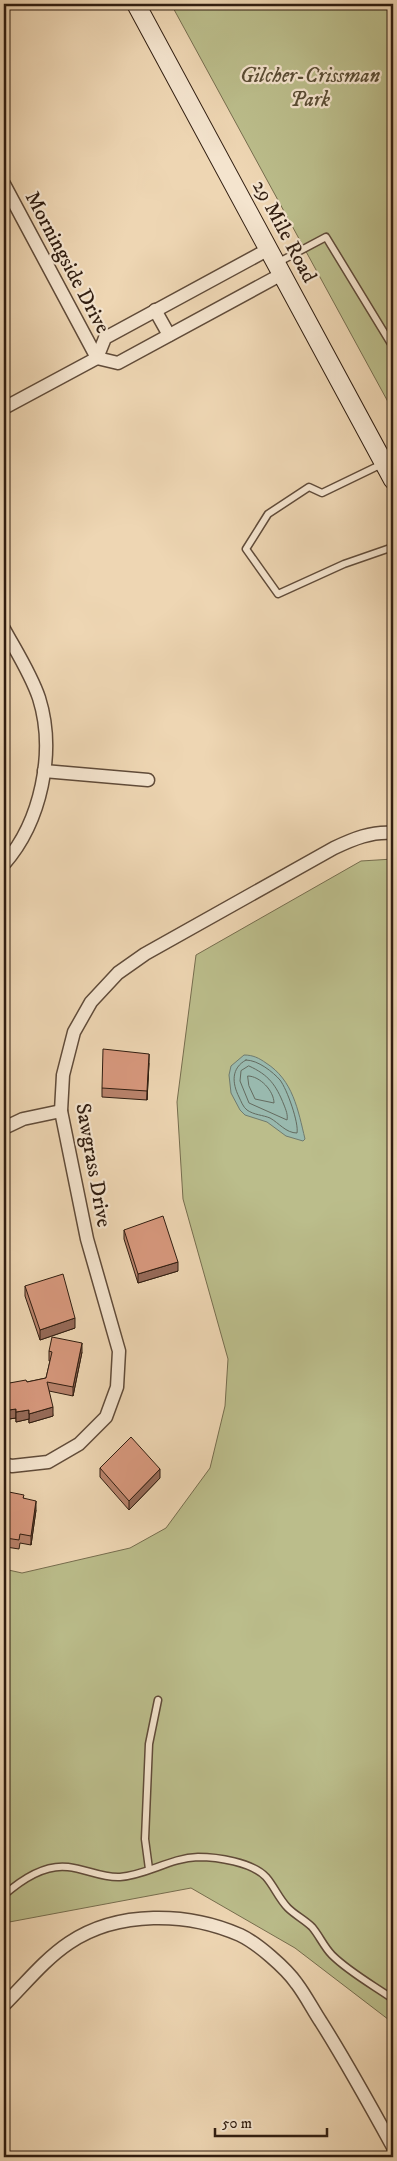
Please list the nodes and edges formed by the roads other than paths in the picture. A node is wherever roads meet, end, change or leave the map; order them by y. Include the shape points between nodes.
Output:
1 (136, 4) edge
2 (4, 184) edge
3 (276, 262) junction
4 (155, 310) junction
5 (169, 335) junction
6 (393, 346) edge
7 (97, 358) junction
8 (4, 408) edge
9 (384, 463) junction
10 (393, 480) edge
11 (393, 547) edge
12 (4, 629) edge
13 (44, 772) junction
14 (148, 780) dead end
15 (393, 833) edge
16 (4, 864) edge
17 (61, 1111) junction
18 (4, 1128) edge
19 (4, 1464) edge
20 (158, 1700) dead end
21 (148, 1869) junction
22 (4, 1895) edge
23 (393, 1999) edge
24 (4, 2005) edge
25 (393, 2147) edge

1 - 3 street, 29 Mile Road
2 - 7 street, Morningside Drive
3 - 4 street
3 - 5 street
3 - 6 lane via 326,237
3 - 9 street, 29 Mile Road
4 - 5 street
4 - 7 street via 105,338
5 - 7 street via 118,363
7 - 8 street
9 - 10 street, 29 Mile Road
9 - 11 lane via 322,493 310,487 268,514 246,549 278,594 344,564
12 - 13 street via 38,698 47,735
13 - 14 street
13 - 16 street via 26,830
15 - 17 street, Sawgrass Drive via 357,837 334,848 145,954 118,973 92,1002 74,1032 63,1075
17 - 18 street via 23,1118
17 - 19 street, Sawgrass Drive via 87,1239 119,1351 117,1388 106,1417 78,1444 48,1462
20 - 21 lane via 149,1744 145,1839
21 - 22 lane via 120,1877 68,1866 55,1868 29,1876
21 - 23 lane via 182,1858 200,1857 240,1864 260,1872 288,1908 310,1926 330,1954
24 - 25 street via 47,1960 70,1942 100,1928 130,1920 169,1918 204,1924 241,1936 268,1955 297,1983

